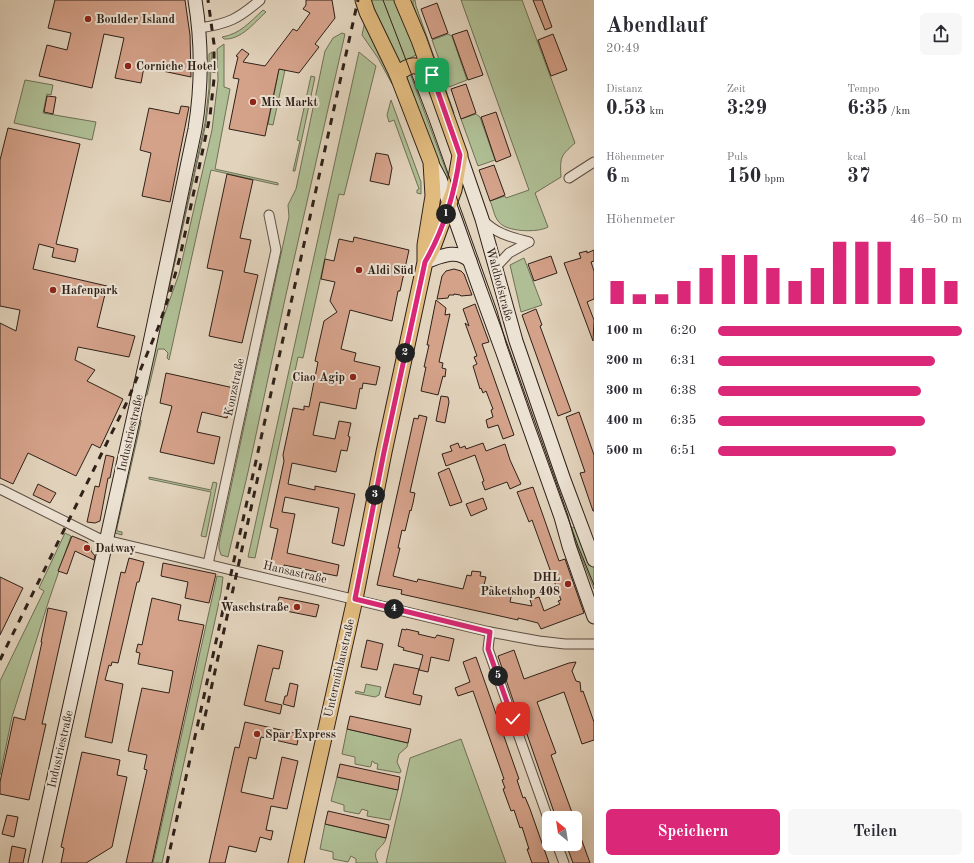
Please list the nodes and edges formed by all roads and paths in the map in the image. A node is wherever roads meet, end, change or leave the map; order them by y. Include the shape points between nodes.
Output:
1 (195, 0) edge
2 (260, 0) edge
3 (363, 0) edge
4 (404, 3) edge
5 (199, 28) junction
6 (397, 74) junction
7 (432, 75) junction
8 (460, 155) junction
9 (432, 162) junction
10 (594, 162) edge
11 (569, 178) dead end
12 (450, 204) junction
13 (269, 215) dead end
14 (482, 220) junction
15 (470, 261) junction
16 (425, 262) junction
17 (496, 267) junction
18 (489, 316) junction
19 (511, 324) junction
20 (0, 489) edge
21 (106, 540) junction
22 (594, 560) edge
23 (208, 564) junction
24 (355, 599) junction
25 (594, 617) edge
26 (490, 632) junction
27 (594, 644) edge
28 (545, 811) edge
29 (560, 851) edge
30 (34, 863) edge
31 (296, 863) edge
32 (564, 863) edge

1 - 5 street, Industriestraße
2 - 5 street via 232,21
3 - 6 main road, Waldhofstraße
4 - 7 main road, Waldhofstraße
5 - 21 street, Industriestraße via 200,102
6 - 7 main road via 413,65
6 - 9 main road, Waldhofstraße
7 - 8 main road, Waldhofstraße
8 - 12 main road, Untermühlaustraße
8 - 14 street, Waldhofstraße
9 - 12 street, Waldhofstraße
9 - 16 main road, Untermühlaustraße via 433,196 425,245
10 - 11 street
12 - 15 street, Waldhofstraße
12 - 16 main road, Untermühlaustraße
13 - 23 street, Konzstraße via 276,250
14 - 17 street, Waldhofstraße
14 - 17 street via 499,233 529,242 509,253
15 - 16 street via 461,255 453,254
15 - 18 street, Waldhofstraße
16 - 24 main road, Untermühlaustraße
17 - 19 street, Waldhofstraße
18 - 19 street via 501,330 507,329
18 - 25 street, Waldhofstraße
19 - 22 street, Waldhofstraße via 561,473
20 - 21 street, Hansastraße
21 - 23 street, Hansastraße
21 - 30 street, Industriestraße
23 - 24 street, Hansastraße
24 - 26 street, Hansastraße
24 - 31 main road, Untermühlaustraße
26 - 27 street, Hansastraße via 539,642
26 - 28 street via 488,649
29 - 32 street

